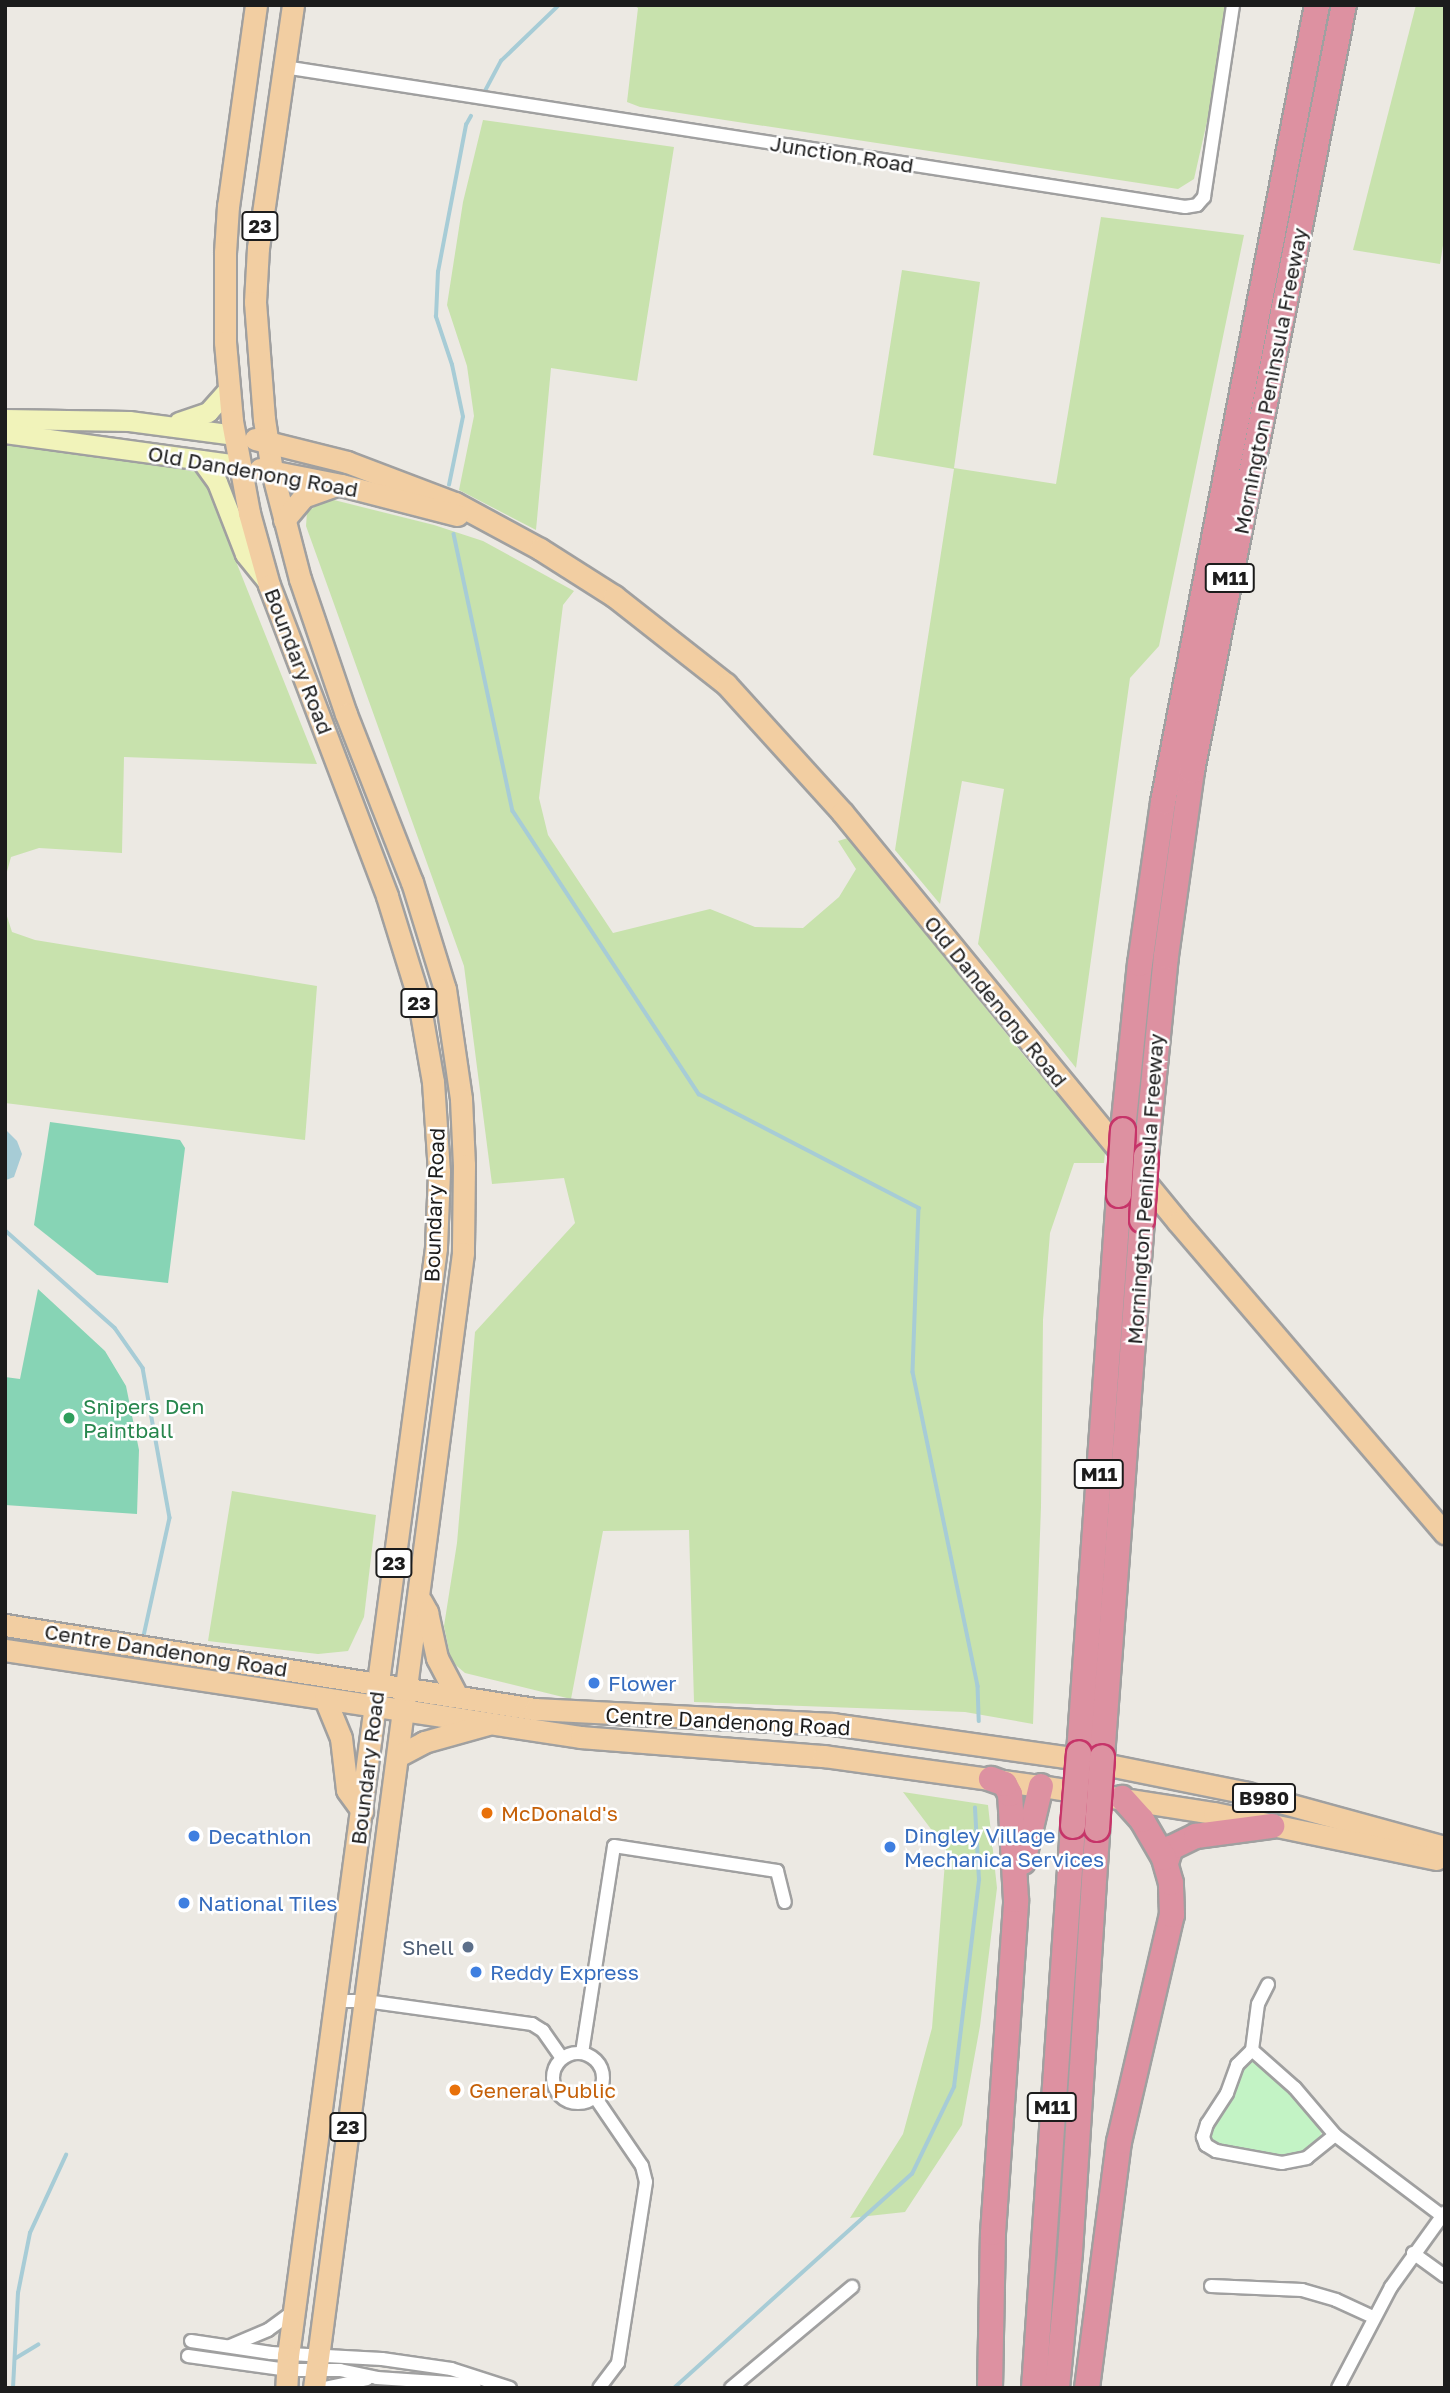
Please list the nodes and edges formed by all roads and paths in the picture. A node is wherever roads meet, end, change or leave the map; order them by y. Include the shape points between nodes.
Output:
1 (256, 5) edge
2 (293, 5) edge
3 (1233, 5) edge
4 (1317, 5) edge
5 (1344, 5) edge
6 (248, 62) junction
7 (284, 68) junction
8 (229, 389) junction
9 (5, 419) edge
10 (168, 425) junction
11 (5, 433) edge
12 (235, 435) junction
13 (267, 441) junction
14 (201, 460) junction
15 (240, 465) junction
16 (272, 471) junction
17 (341, 485) junction
18 (284, 520) junction
19 (496, 526) junction
20 (269, 585) junction
21 (1445, 1533) edge
22 (418, 1596) junction
23 (5, 1625) edge
24 (5, 1650) edge
25 (29, 1655) junction
26 (5, 1662) edge
27 (378, 1684) junction
28 (407, 1688) junction
29 (325, 1699) junction
30 (453, 1703) junction
31 (375, 1706) junction
32 (404, 1709) junction
33 (491, 1723) junction
34 (398, 1756) junction
35 (1085, 1757) junction
36 (991, 1779) junction
37 (1041, 1786) junction
38 (1122, 1798) junction
39 (362, 1811) junction
40 (1272, 1826) junction
41 (1085, 1828) junction
42 (1445, 1847) edge
43 (1445, 1860) edge
44 (1166, 1863) junction
45 (1016, 1900) junction
46 (785, 1902) dead end
47 (372, 1953) junction
48 (1268, 1984) dead end
49 (337, 1994) junction
50 (366, 2001) junction
51 (1252, 2050) junction
52 (582, 2053) junction
53 (562, 2058) junction
54 (595, 2097) junction
55 (1335, 2135) junction
56 (1443, 2214) edge
57 (1413, 2253) junction
58 (1445, 2276) edge
59 (1211, 2286) dead end
60 (852, 2287) dead end
61 (294, 2311) junction
62 (1373, 2316) junction
63 (191, 2341) dead end
64 (226, 2347) junction
65 (188, 2356) dead end
66 (287, 2371) edge
67 (318, 2375) edge
68 (377, 2378) junction
69 (475, 2388) edge
70 (510, 2388) edge
71 (599, 2388) edge
72 (731, 2388) edge
73 (990, 2388) edge
74 (1034, 2388) edge
75 (1057, 2388) edge
76 (1087, 2388) edge
77 (1338, 2388) edge

1 - 6 main road, Boundary Road / 23
2 - 7 main road, Boundary Road / 23
3 - 7 street, Junction Road via 1204,197 1185,208
4 - 35 highway, Mornington Peninsula Freeway / M11, bridge via 1170,763 1140,964 1119,1195
5 - 35 highway, Mornington Peninsula Freeway / M11, bridge via 1192,771 1166,956
6 - 7 main road
6 - 8 main road, Boundary Road / 23 via 225,252
7 - 13 main road, Boundary Road / 23 via 260,220 256,277 258,361
8 - 10 main road via 208,412
8 - 12 main road, Boundary Road / 23
9 - 10 main road, Old Dandenong Road
10 - 12 main road, Old Dandenong Road
11 - 14 main road, Old Dandenong Road
12 - 13 main road, Old Dandenong Road
12 - 15 main road, Boundary Road / 23
13 - 16 main road, Boundary Road / 23
13 - 19 main road, Old Dandenong Road via 409,483
14 - 15 main road, Old Dandenong Road
14 - 20 main road via 217,482 246,555
15 - 16 main road, Old Dandenong Road
15 - 20 main road, Boundary Road / 23
16 - 17 main road, Old Dandenong Road
16 - 18 main road, Boundary Road / 23
17 - 18 main road via 303,497
17 - 19 main road, Old Dandenong Road
18 - 22 main road, Boundary Road / 23 via 314,623 412,882 441,976 461,1099 463,1252
19 - 21 main road, Old Dandenong Road via 575,570 659,628 726,684 768,728 1178,1222
20 - 27 main road, Boundary Road / 23 via 387,897 418,996 433,1082 439,1172 436,1248
22 - 28 main road, Boundary Road / 23
22 - 30 main road via 427,1612
23 - 27 main road, Centre Dandenong Road
24 - 25 main road, Centre Dandenong Road
25 - 26 street
25 - 29 main road, Centre Dandenong Road
27 - 28 main road, Centre Dandenong Road / B980
27 - 31 main road, Boundary Road / 23
28 - 30 main road, Centre Dandenong Road / B980
28 - 32 main road, Boundary Road / 23
29 - 31 main road, Centre Dandenong Road
29 - 39 main road via 341,1738 347,1790
30 - 32 main road, Centre Dandenong Road / B980
30 - 33 main road, Centre Dandenong Road / B980
30 - 35 main road, Centre Dandenong Road / B980 via 585,1714 833,1724
31 - 32 main road, Centre Dandenong Road / B980
31 - 39 main road, Boundary Road / 23
32 - 34 main road, Boundary Road / 23
33 - 34 main road via 424,1742
33 - 36 main road, Centre Dandenong Road / B980 via 631,1742 824,1756
34 - 47 main road, Boundary Road / 23
35 - 37 main road via 1054,1772
35 - 38 main road
35 - 41 highway, Mornington Peninsula Freeway / M11, bridge
35 - 42 main road, Centre Dandenong Road / B980 via 1247,1793
36 - 37 main road, Centre Dandenong Road / B980
36 - 45 highway via 1005,1784 1011,1798
37 - 38 main road, Centre Dandenong Road / B980
37 - 45 highway
38 - 40 main road, Centre Dandenong Road / B980
38 - 44 highway via 1142,1820
39 - 49 main road, Boundary Road / 23
40 - 43 main road, Centre Dandenong Road / B980
40 - 44 highway via 1196,1836 1171,1848
41 - 74 highway, Mornington Peninsula Freeway / M11
41 - 75 highway, Mornington Peninsula Freeway / M11 via 1070,2252
44 - 76 highway via 1172,1915 1119,2142
45 - 73 highway via 993,2233
46 - 52 street via 777,1871 614,1846
47 - 49 main road
47 - 50 main road, Boundary Road / 23
48 - 51 street via 1258,2004
49 - 50 street
49 - 61 main road, Boundary Road / 23
50 - 53 street via 532,2024
50 - 67 main road, Boundary Road / 23
51 - 55 street via 1295,2088
51 - 55 street via 1237,2065 1227,2094 1207,2124 1206,2145 1225,2154 1282,2163 1307,2158
52 - 53 street
52 - 54 street via 602,2069
53 - 54 street via 552,2073 556,2091 569,2102
54 - 71 street via 642,2166 646,2182 618,2363
55 - 56 street
56 - 57 street
57 - 58 street
57 - 62 street
59 - 62 street via 1301,2290
60 - 72 street
61 - 64 street via 268,2330
61 - 66 main road, Boundary Road / 23
62 - 77 street
63 - 64 street
64 - 66 street
65 - 66 street
66 - 67 street
67 - 68 street
67 - 68 street via 340,2370
67 - 70 street via 382,2359 451,2369
68 - 69 street

